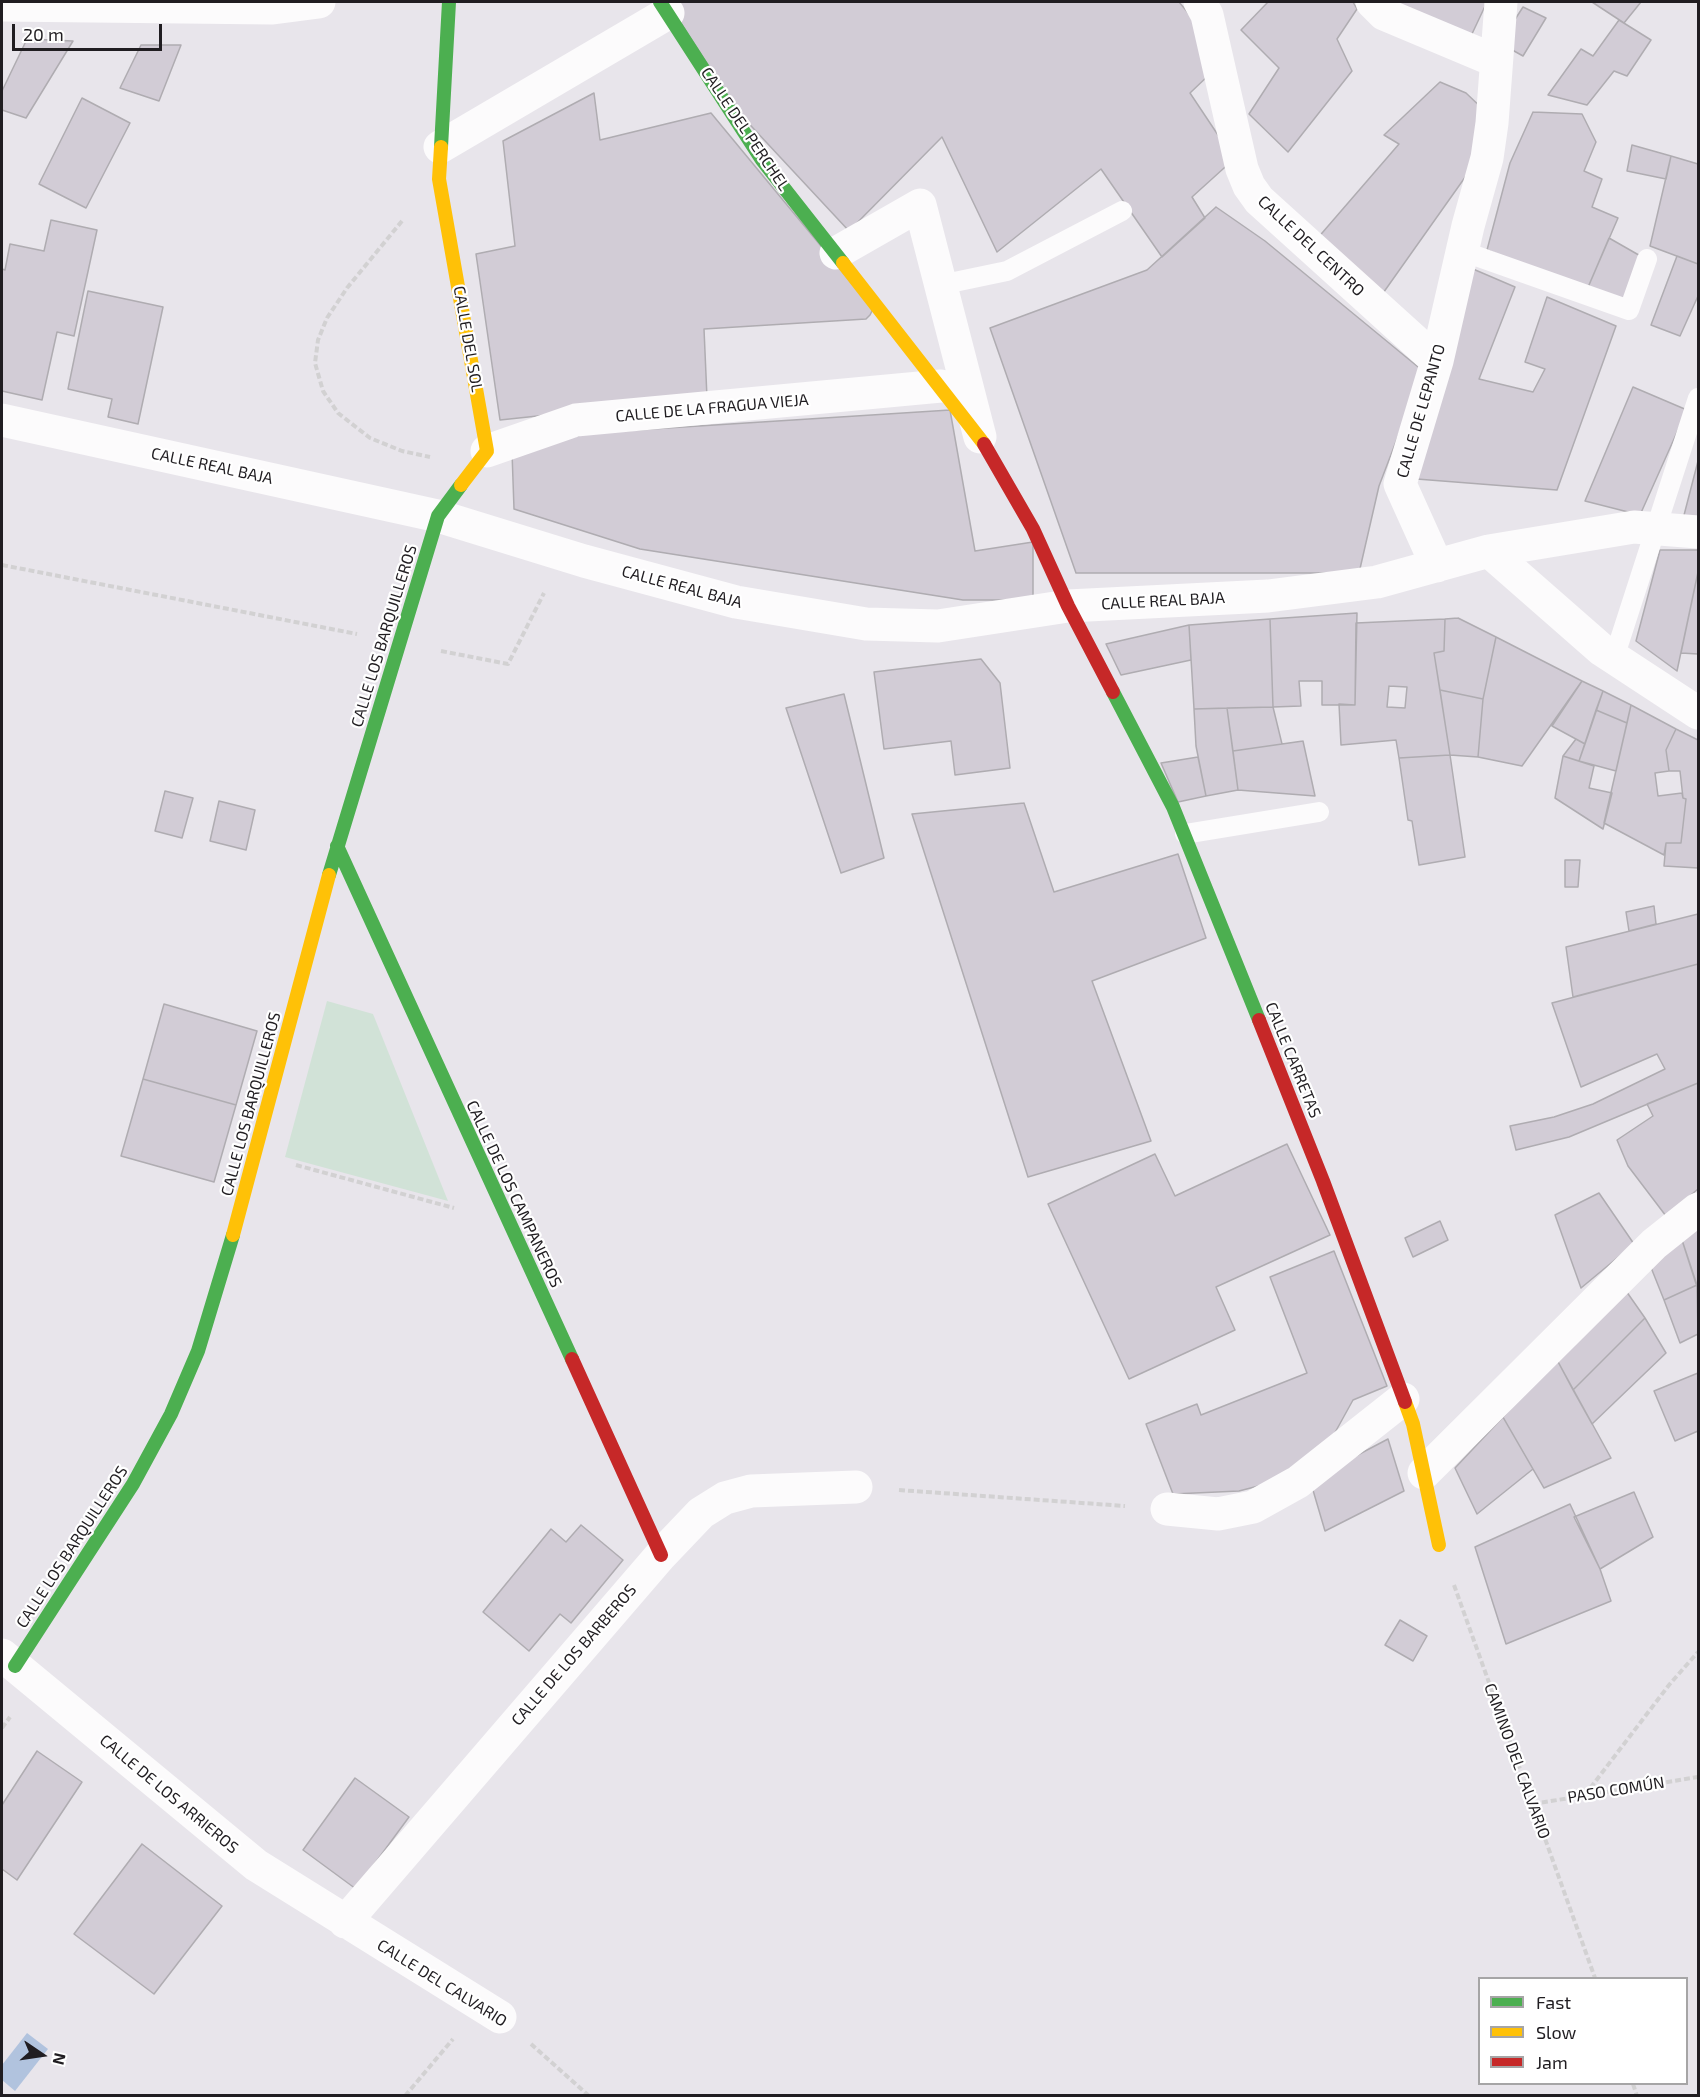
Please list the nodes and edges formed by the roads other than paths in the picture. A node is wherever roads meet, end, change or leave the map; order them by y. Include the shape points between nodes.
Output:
1 (319, 2) edge
2 (449, 2) edge
3 (1200, 2) edge
4 (1372, 2) edge
5 (1501, 2) edge
6 (2, 5) edge
7 (664, 8) edge
8 (1496, 61) junction
9 (440, 147) junction
10 (1122, 211) dead end
11 (1462, 250) junction
12 (836, 253) junction
13 (1647, 259) dead end
14 (940, 285) junction
15 (1437, 361) junction
16 (941, 386) junction
17 (1698, 398) edge
18 (2, 420) edge
19 (980, 437) junction
20 (484, 455) junction
21 (438, 516) junction
22 (1645, 529) junction
23 (1698, 532) edge
24 (1489, 551) junction
25 (1437, 566) junction
26 (1068, 606) junction
27 (1614, 658) junction
28 (1698, 713) edge
29 (1319, 812) dead end
30 (1185, 834) junction
31 (337, 846) junction
32 (1698, 1209) edge
33 (1403, 1399) junction
34 (1424, 1473) junction
35 (856, 1487) road end
36 (1167, 1509) road end
37 (1440, 1545) road end
38 (661, 1555) junction
39 (8, 1661) edge
40 (345, 1922) junction
41 (491, 2011) road end

1 - 6 street via 273,8
2 - 9 street, CALLE DEL SOL
3 - 15 street, CALLE DEL CENTRO via 1207,15 1249,186 1259,200
4 - 8 street via 1384,14
5 - 8 street, CALLE DE LEPANTO
7 - 9 street
7 - 12 street, CALLE DEL PERCHEL via 762,160
8 - 11 street, CALLE DE LEPANTO via 1487,158
9 - 20 street, CALLE DEL SOL via 439,179
10 - 14 lane via 1007,271
11 - 13 lane via 1629,310
11 - 15 street, CALLE DE LEPANTO
12 - 14 street, CALLE DEL PERCHEL via 920,205
12 - 16 street, CALLE DEL PERCHEL
14 - 19 street, CALLE DEL PERCHEL
15 - 25 street, CALLE DE LEPANTO via 1400,484
16 - 19 street, CALLE DEL PERCHEL
16 - 20 street, CALLE DE LA FRAGUA VIEJA via 576,420
17 - 22 lane
18 - 21 street, CALLE REAL BAJA
19 - 26 street, CALLE DEL PERCHEL via 1033,529
20 - 21 street
21 - 26 street, CALLE REAL BAJA via 736,602 866,624 938,626
21 - 31 street, CALLE LOS BARQUILLEROS
22 - 23 street, CALLE REAL BAJA
22 - 24 street, CALLE REAL BAJA
22 - 27 lane
24 - 25 street, CALLE REAL BAJA
24 - 27 street
25 - 26 street, CALLE REAL BAJA via 1377,582 1268,596
26 - 30 street, CALLE CARRETAS
27 - 28 street
29 - 30 lane
30 - 33 street, CALLE CARRETAS via 1323,1181
31 - 38 street, CALLE DE LOS CAMPANEROS
31 - 39 street, CALLE LOS BARQUILLEROS via 198,1351 171,1414 133,1485
32 - 34 street via 1654,1244
33 - 34 street, CALLE CARRETAS
33 - 36 street via 1298,1482 1253,1507 1218,1514
34 - 37 street, CALLE CARRETAS
35 - 38 street, CALLE DE LOS BARBEROS via 751,1491 725,1498 701,1513
38 - 40 street, CALLE DE LOS BARBEROS
39 - 40 street, CALLE DE LOS ARRIEROS via 232,1847
40 - 41 street, CALLE DEL CALVARIO

